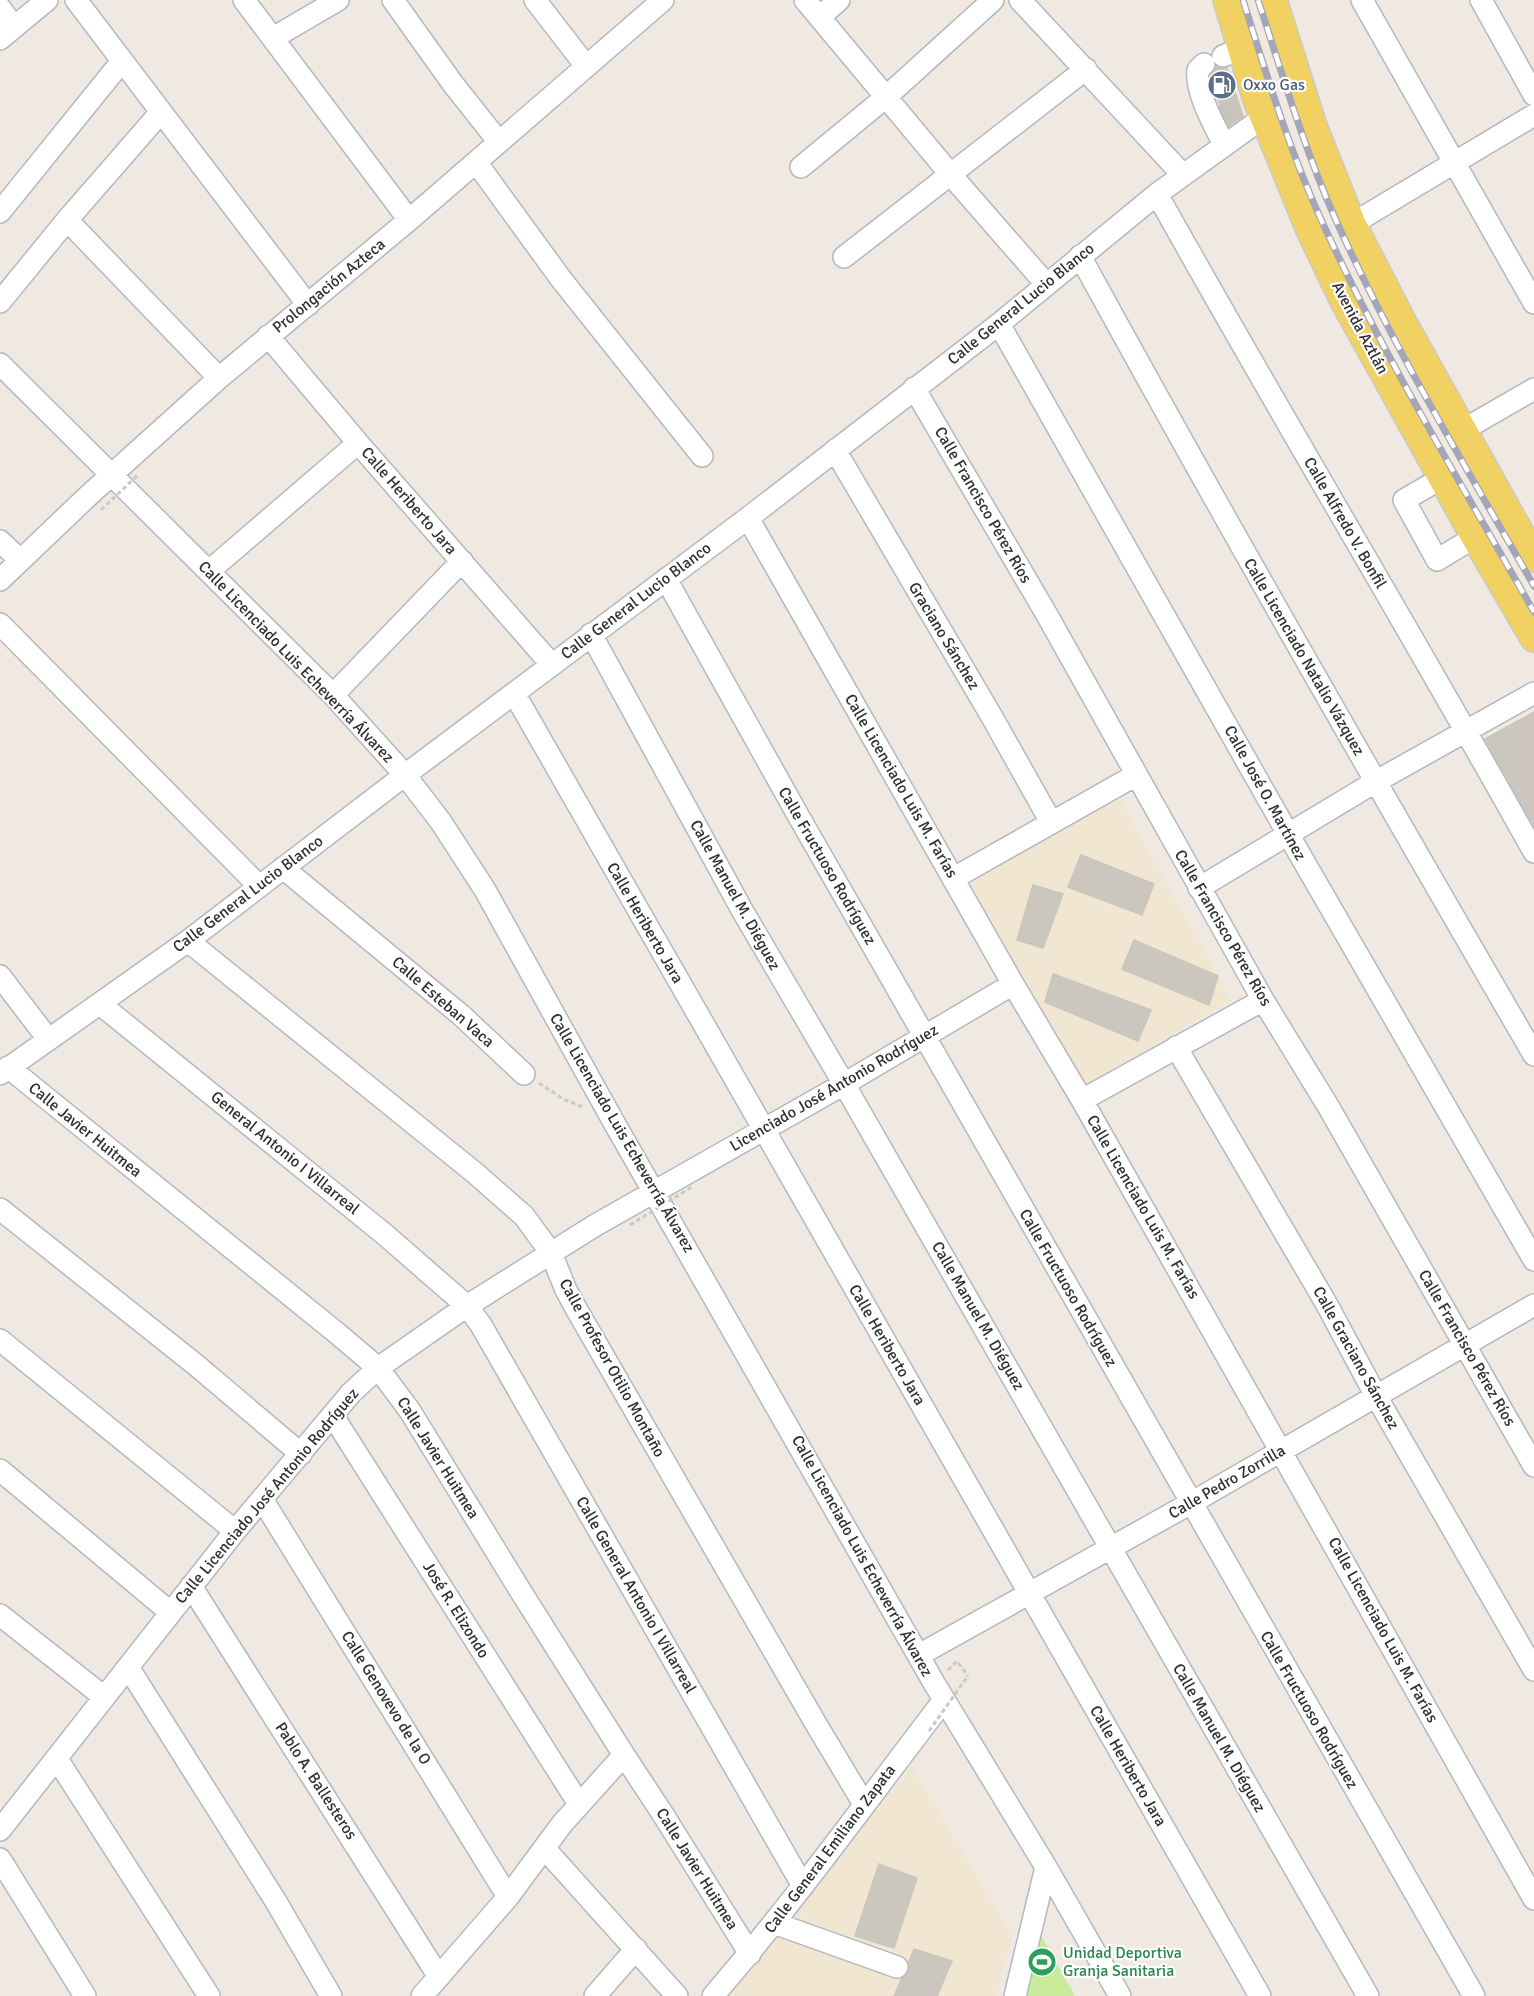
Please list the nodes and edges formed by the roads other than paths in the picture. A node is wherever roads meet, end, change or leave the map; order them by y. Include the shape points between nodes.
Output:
1 (47, 0) edge
2 (76, 0) edge
3 (244, 0) edge
4 (338, 0) edge
5 (393, 0) edge
6 (535, 0) edge
7 (663, 0) edge
8 (805, 0) edge
9 (839, 0) edge
10 (993, 0) edge
11 (1020, 0) edge
12 (1227, 0) edge
13 (1273, 0) edge
14 (1362, 0) edge
15 (1481, 0) edge
16 (0, 8) edge
17 (820, 17) junction
18 (7, 33) edge
19 (273, 38) junction
20 (1223, 56) junction
21 (122, 62) junction
22 (586, 66) junction
23 (1086, 69) junction
24 (1534, 95) edge
25 (886, 97) junction
26 (161, 112) junction
27 (1239, 112) junction
28 (1534, 115) edge
29 (499, 142) junction
30 (1224, 145) junction
31 (476, 162) junction
32 (1454, 162) junction
33 (801, 168) dead end
34 (951, 175) junction
35 (1182, 175) junction
36 (1157, 194) junction
37 (0, 212) edge
38 (67, 220) junction
39 (409, 220) junction
40 (1352, 224) junction
41 (1080, 256) junction
42 (844, 257) dead end
43 (1046, 284) junction
44 (0, 302) edge
45 (1534, 303) edge
46 (308, 305) junction
47 (999, 324) junction
48 (268, 336) junction
49 (0, 364) edge
50 (219, 378) junction
51 (914, 388) junction
52 (1534, 389) edge
53 (1463, 430) junction
54 (358, 443) junction
55 (835, 450) junction
56 (702, 456) dead end
57 (112, 474) junction
58 (1442, 478) junction
59 (748, 518) junction
60 (1475, 537) junction
61 (0, 541) edge
62 (1534, 558) edge
63 (20, 560) junction
64 (462, 561) junction
65 (209, 571) junction
66 (666, 579) junction
67 (0, 580) edge
68 (0, 624) edge
69 (591, 634) junction
70 (1534, 638) edge
71 (552, 665) junction
72 (514, 693) junction
73 (1534, 693) edge
74 (333, 695) junction
75 (1467, 732) junction
76 (405, 775) junction
77 (1136, 775) junction
78 (1375, 782) junction
79 (1051, 822) junction
80 (1288, 834) junction
81 (1534, 852) edge
82 (283, 868) junction
83 (954, 878) junction
84 (259, 886) junction
85 (1200, 888) junction
86 (188, 941) junction
87 (0, 976) edge
88 (1013, 984) junction
89 (1263, 999) junction
90 (100, 1004) junction
91 (925, 1037) junction
92 (48, 1039) junction
93 (1176, 1047) junction
94 (1534, 1055) edge
95 (4, 1070) edge
96 (524, 1074) road end
97 (844, 1084) junction
98 (1082, 1100) junction
99 (764, 1129) junction
100 (655, 1191) junction
101 (0, 1209) edge
102 (551, 1253) junction
103 (1534, 1260) edge
104 (1534, 1305) edge
105 (467, 1306) junction
106 (0, 1340) edge
107 (1465, 1346) junction
108 (378, 1368) junction
109 (1376, 1396) junction
110 (333, 1416) junction
111 (1282, 1451) junction
112 (301, 1454) junction
113 (1534, 1466) edge
114 (0, 1470) edge
115 (262, 1499) junction
116 (1191, 1503) junction
117 (235, 1531) junction
118 (1110, 1548) junction
119 (191, 1586) junction
120 (1029, 1593) junction
121 (170, 1612) junction
122 (0, 1615) edge
123 (919, 1655) junction
124 (128, 1667) junction
125 (1534, 1670) edge
126 (104, 1697) junction
127 (944, 1700) junction
128 (624, 1755) junction
129 (57, 1758) junction
130 (579, 1804) junction
131 (864, 1804) junction
132 (0, 1830) edge
133 (545, 1849) junction
134 (0, 1859) edge
135 (1046, 1867) junction
136 (803, 1886) junction
137 (508, 1897) junction
138 (1534, 1899) edge
139 (774, 1923) junction
140 (636, 1949) junction
141 (750, 1954) junction
142 (897, 1967) dead end
143 (439, 1977) junction
144 (85, 1996) edge
145 (209, 1996) edge
146 (331, 1996) edge
147 (422, 1996) edge
148 (595, 1996) edge
149 (677, 1996) edge
150 (713, 1996) edge
151 (1016, 1996) edge
152 (1120, 1996) edge
153 (1260, 1996) edge
154 (1368, 1996) edge
155 (1474, 1996) edge

1 - 18 street
2 - 21 street
3 - 19 street
4 - 19 street
5 - 29 street
6 - 22 street
7 - 22 street, Prolongación Azteca
8 - 17 street
9 - 17 street
10 - 25 street
11 - 23 street
12 - 20 main road, Avenida Aztlán
13 - 40 main road via 1313,126
14 - 32 street
15 - 24 street
16 - 18 street
17 - 25 street
19 - 39 street
20 - 27 main road, Avenida Aztlán
20 - 27 street via 1198,70 1197,80
21 - 26 street
21 - 37 street
22 - 29 street, Prolongación Azteca
23 - 34 street
23 - 35 street
25 - 33 street
25 - 34 street
26 - 38 street
26 - 46 street
27 - 30 street, Calle General Lucio Blanco
27 - 30 street
27 - 58 main road, Avenida Aztlán via 1310,230 1344,301
28 - 32 street
29 - 31 street, Prolongación Azteca
30 - 35 street, Calle General Lucio Blanco
31 - 39 street, Prolongación Azteca
31 - 56 street via 586,311
32 - 40 street
32 - 45 street
34 - 42 street
34 - 43 street
35 - 36 street, Calle General Lucio Blanco
36 - 41 street, Calle General Lucio Blanco
36 - 75 street, Calle Alfredo V. Bonfil
38 - 44 street
38 - 50 street
39 - 46 street, Prolongación Azteca
40 - 53 main road
41 - 43 street, Calle General Lucio Blanco
41 - 78 street, Calle Licenciado Natalio Vázquez
43 - 47 street, Calle General Lucio Blanco
46 - 48 street, Prolongación Azteca
47 - 51 street, Calle General Lucio Blanco
47 - 80 street, Calle José O. Martínez
48 - 50 street, Prolongación Azteca
48 - 54 street, Calle Heriberto Jara
49 - 57 street, Calle Licenciado Luis Echeverría Álvarez
50 - 57 street, Prolongación Azteca
51 - 55 street, Calle General Lucio Blanco
51 - 77 street, Calle Francisco Pérez Ríos
52 - 53 street
53 - 62 main road
54 - 64 street, Calle Heriberto Jara
54 - 65 street
55 - 59 street, Calle General Lucio Blanco
55 - 79 street, Graciano Sánchez
57 - 63 street, Prolongación Azteca
57 - 65 street, Calle Licenciado Luis Echeverría Álvarez
58 - 60 main road, Avenida Aztlán
58 - 60 street via 1404,500 1409,510 1437,560
59 - 66 street, Calle General Lucio Blanco
59 - 83 street, Calle Licenciado Luis M. Farías
60 - 70 main road, Avenida Aztlán
61 - 63 street
63 - 67 street, Prolongación Azteca
64 - 71 street, Calle Heriberto Jara
64 - 74 street
65 - 74 street, Calle Licenciado Luis Echeverría Álvarez
66 - 69 street, Calle General Lucio Blanco
66 - 91 street, Calle Fructuoso Rodríguez
68 - 84 street
69 - 71 street, Calle General Lucio Blanco
69 - 97 street, Calle Manuel M. Diéguez via 742,910
71 - 72 street, Calle General Lucio Blanco
72 - 76 street, Calle General Lucio Blanco
72 - 99 street, Calle Heriberto Jara
73 - 75 street
74 - 76 street, Calle Licenciado Luis Echeverría Álvarez
75 - 78 street
75 - 81 street, Calle Alfredo V. Bonfil
76 - 82 street, Calle General Lucio Blanco
76 - 100 street, Calle Licenciado Luis Echeverría Álvarez via 485,890
77 - 79 street
77 - 85 street, Calle Francisco Pérez Ríos
78 - 80 street
78 - 94 street, Calle Licenciado Natalio Vázquez
79 - 83 street
80 - 85 street
80 - 103 street, Calle José O. Martínez
82 - 84 street, Calle General Lucio Blanco
82 - 96 street, Calle Esteban Vaca via 461,1015
83 - 88 street, Calle Licenciado Luis M. Farías
84 - 86 street, Calle General Lucio Blanco
85 - 89 street, Calle Francisco Pérez Ríos
86 - 90 street, Calle General Lucio Blanco
86 - 102 street, Calle Profesor Otilio Montaño via 483,1180 524,1216
87 - 92 street
88 - 91 street, Licenciado José Antonio Rodríguez
88 - 98 street, Calle Licenciado Luis M. Farías
89 - 93 street
89 - 107 street, Calle Francisco Pérez Ríos
90 - 92 street, Calle General Lucio Blanco
90 - 105 street, General Antonio I Villarreal
91 - 97 street, Licenciado José Antonio Rodríguez
91 - 116 street, Calle Fructuoso Rodríguez
92 - 95 street, Calle General Lucio Blanco
93 - 98 street
93 - 109 street, Calle Graciano Sánchez
95 - 108 street, Calle Javier Huitmea
97 - 99 street, Licenciado José Antonio Rodríguez
97 - 118 street, Calle Manuel M. Diéguez
98 - 111 street, Calle Licenciado Luis M. Farías
99 - 100 street, Licenciado José Antonio Rodríguez
99 - 120 street, Calle Heriberto Jara
100 - 102 street, Calle Licenciado José Antonio Rodríguez
100 - 123 street, Calle Licenciado Luis Echeverría Álvarez
101 - 112 street
102 - 105 street, Calle Licenciado José Antonio Rodríguez
102 - 131 street, Calle Profesor Otilio Montaño via 578,1312
104 - 107 street, Calle Pedro Zorrilla
105 - 108 street, Calle Licenciado José Antonio Rodríguez
105 - 136 street, Calle General Antonio I Villarreal
106 - 117 street
107 - 109 street, Calle Pedro Zorrilla
107 - 113 street, Calle Francisco Pérez Ríos
108 - 110 street, Calle Licenciado José Antonio Rodríguez
108 - 128 street, Calle Javier Huitmea via 410,1411
109 - 111 street, Calle Pedro Zorrilla
109 - 125 street, Calle Graciano Sánchez
110 - 112 street, Calle Licenciado José Antonio Rodríguez
110 - 130 street, José R. Elizondo
111 - 116 street, Calle Pedro Zorrilla
111 - 138 street, Calle Licenciado Luis M. Farías
112 - 115 street, Calle Licenciado José Antonio Rodríguez
114 - 121 street
115 - 117 street, Calle Licenciado José Antonio Rodríguez
115 - 137 street, Calle Genovevo de la O
116 - 118 street, Calle Pedro Zorrilla
116 - 155 street, Calle Fructuoso Rodríguez
117 - 119 street, Calle Licenciado José Antonio Rodríguez
118 - 120 street, Calle Pedro Zorrilla
118 - 154 street, Calle Manuel M. Diéguez
119 - 121 street, Calle Licenciado José Antonio Rodríguez
119 - 143 street, Pablo A. Ballesteros
120 - 123 street, Calle Pedro Zorrilla
120 - 153 street, Calle Heriberto Jara
121 - 124 street, Calle Licenciado José Antonio Rodríguez
122 - 126 street
123 - 127 street, Calle Licenciado Luis Echeverría Álvarez
124 - 126 street, Calle Licenciado José Antonio Rodríguez
124 - 146 street
126 - 129 street, Calle Licenciado José Antonio Rodríguez
127 - 131 street, Calle General Emiliano Zapata
127 - 135 street, Calle Licenciado Luis Echeverría Álvarez
128 - 130 street
128 - 141 street, Calle Javier Huitmea
129 - 132 street, Calle Licenciado José Antonio Rodríguez
129 - 145 street
130 - 133 street
131 - 136 street, Calle General Emiliano Zapata
133 - 137 street
133 - 140 street
134 - 144 street
135 - 151 street
135 - 152 street, Calle Licenciado Luis Echeverría Álvarez
136 - 139 street, Calle General Emiliano Zapata
137 - 143 street
139 - 141 street, Calle General Emiliano Zapata
139 - 142 street
140 - 148 street
140 - 149 street
141 - 150 street, Calle General Emiliano Zapata
143 - 147 street

